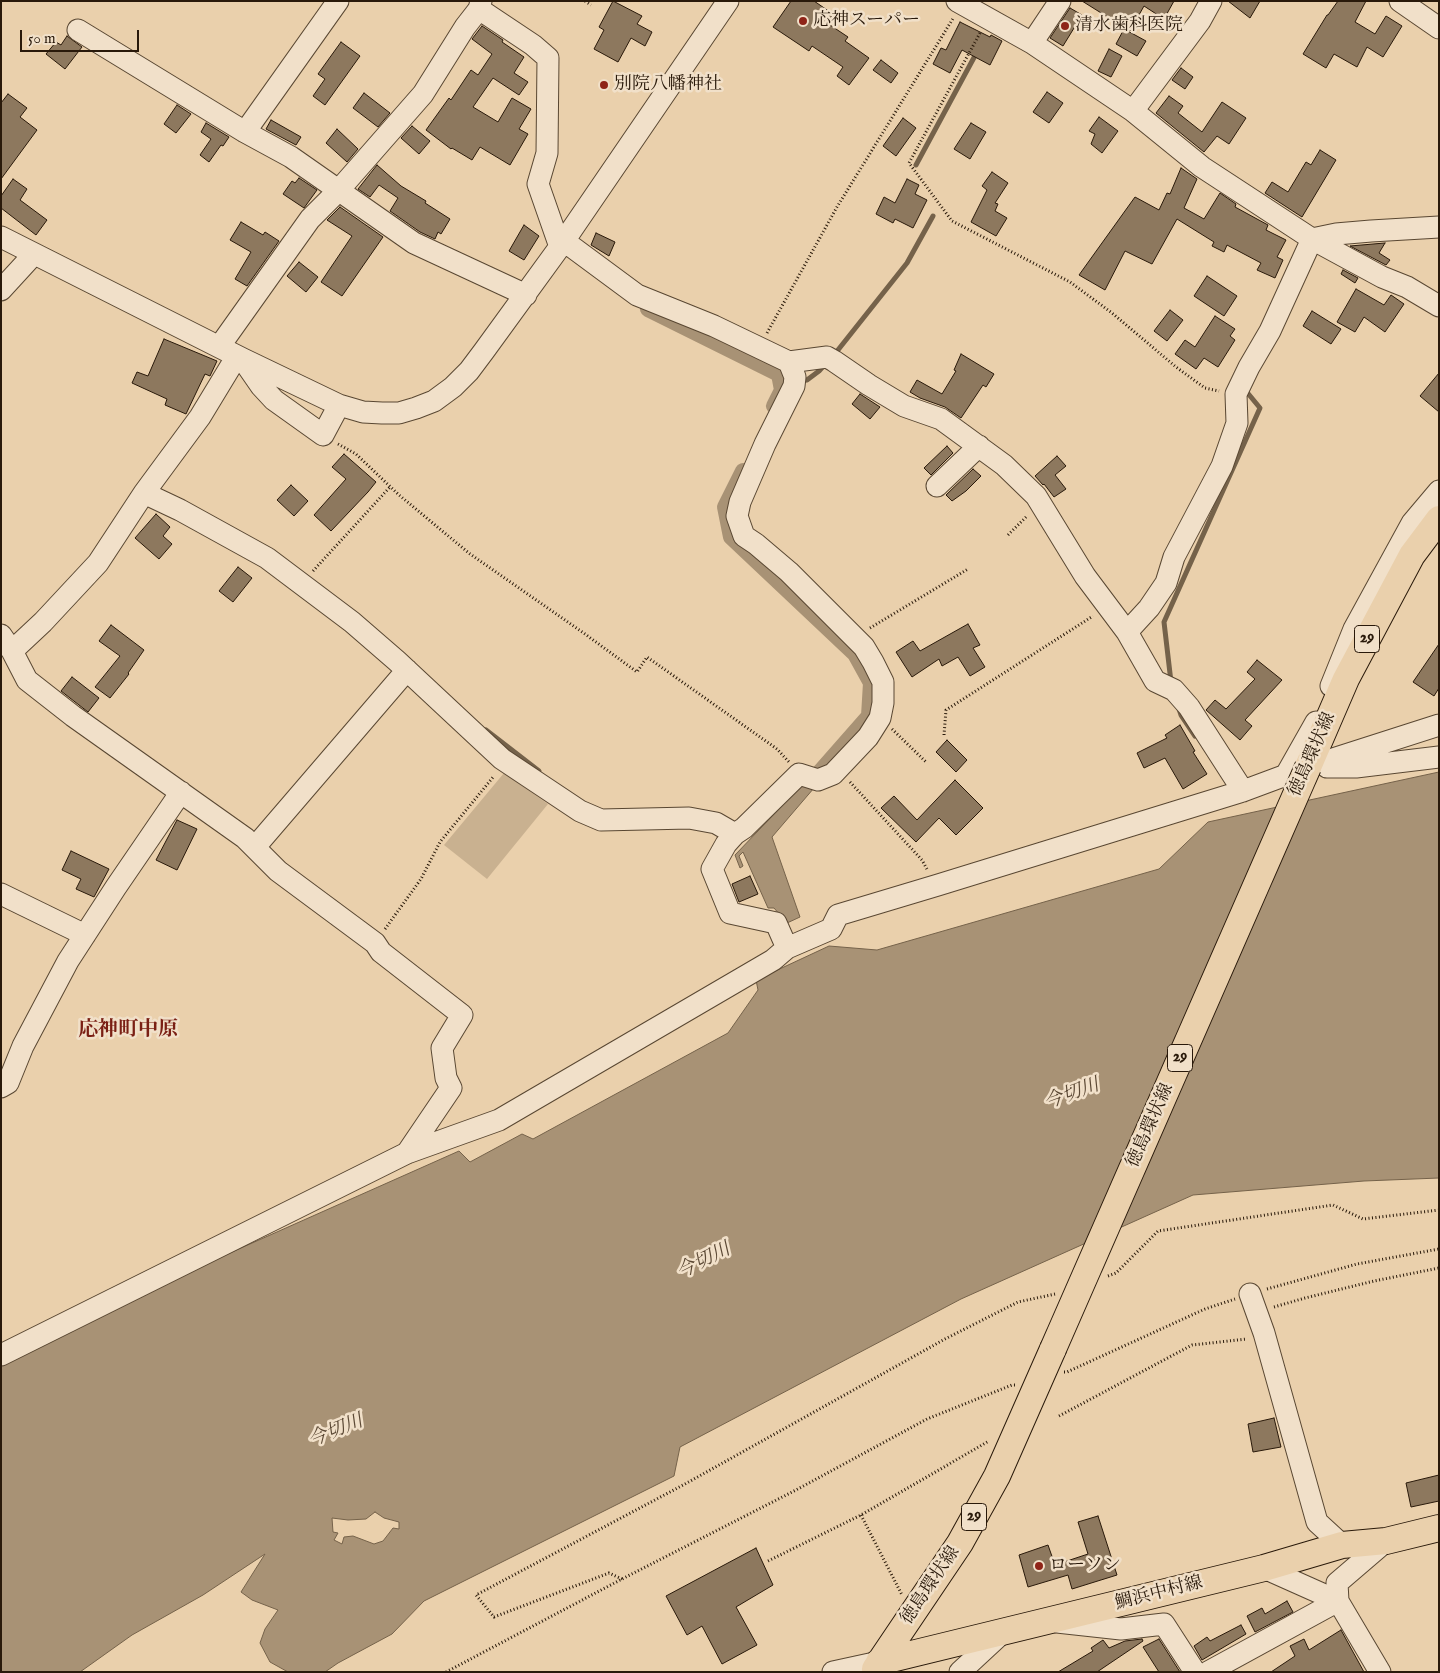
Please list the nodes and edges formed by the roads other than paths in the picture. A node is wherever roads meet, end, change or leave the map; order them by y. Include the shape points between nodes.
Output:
1 (338, 1) edge
2 (728, 1) edge
3 (1060, 1) edge
4 (1211, 1) edge
5 (1400, 1) edge
6 (959, 3) edge
7 (480, 5) edge
8 (1439, 28) edge
9 (78, 30) dead end
10 (1032, 43) junction
11 (1133, 111) junction
12 (245, 132) junction
13 (338, 191) junction
14 (1439, 227) edge
15 (1, 237) edge
16 (1312, 239) junction
17 (562, 244) junction
18 (34, 254) junction
19 (1, 290) edge
20 (526, 295) junction
21 (1439, 306) edge
22 (233, 354) junction
23 (793, 375) junction
24 (339, 405) junction
25 (980, 446) junction
26 (937, 486) dead end
27 (1439, 491) edge
28 (144, 493) junction
29 (1439, 519) edge
30 (1127, 632) junction
31 (7, 643) edge
32 (407, 670) junction
33 (1439, 725) edge
34 (1439, 757) edge
35 (1308, 767) junction
36 (1242, 791) junction
37 (182, 792) junction
38 (735, 834) junction
39 (255, 847) junction
40 (1, 894) edge
41 (85, 935) junction
42 (787, 948) junction
43 (1, 1087) edge
44 (407, 1152) junction
45 (1253, 1303) road end
46 (1, 1355) edge
47 (1439, 1528) edge
48 (1386, 1541) junction
49 (1342, 1545) junction
50 (1264, 1568) junction
51 (1338, 1601) junction
52 (1051, 1621) junction
53 (1002, 1633) junction
54 (876, 1667) edge
55 (960, 1671) edge
56 (832, 1672) edge
57 (951, 1672) edge
58 (1195, 1672) edge
59 (1208, 1672) edge
60 (1380, 1672) edge

1 - 12 street
2 - 17 street
3 - 10 street
4 - 11 street via 1200,21
5 - 8 street
6 - 10 street
7 - 13 street via 423,94
7 - 17 street via 548,58 547,153 538,184
9 - 12 street
10 - 11 street
11 - 16 street via 1202,167
12 - 13 street via 291,157
13 - 20 street via 414,243
13 - 22 street via 310,219
14 - 16 street via 1371,230
15 - 18 street
16 - 21 street
16 - 30 street via 1270,331 1236,394 1237,423 1222,466 1174,558 1166,583
17 - 20 street
17 - 23 street via 637,295 759,347
18 - 19 street
18 - 22 street
20 - 24 street via 469,371 434,400 399,412 362,412
22 - 24 street
22 - 24 street via 274,400 323,435
22 - 28 street via 200,417
23 - 25 street via 831,359 904,406 941,419
23 - 38 street via 737,516 744,536 789,572 864,647 883,682 883,703 880,718 868,736 833,774 808,777
25 - 26 street
25 - 30 street via 1036,496 1086,576
27 - 36 street via 1412,523 1354,629 1316,723 1286,775
28 - 31 street via 98,563 43,622
28 - 32 street via 266,558 352,622
29 - 35 main road, 徳島環状線 / 29 via 1398,579 1346,679
30 - 36 street via 1155,681 1174,690 1188,707
31 - 37 street via 27,680
32 - 38 street via 506,762 580,811 601,820 689,818 716,823
32 - 39 street
33 - 35 street
34 - 35 street via 1356,768
35 - 54 main road, 徳島環状線 / 29, bridge via 997,1476 960,1543
36 - 42 street via 838,914 832,929
37 - 39 street
37 - 41 street
38 - 42 street via 712,869 730,913 776,923
39 - 44 street via 278,871 375,943 381,952 462,1015 442,1048 446,1078 451,1088
40 - 41 street
41 - 43 street via 23,1046 8,1083
42 - 44 street via 773,960 499,1120
44 - 46 street
45 - 49 street via 1317,1522
47 - 48 main road, 鯛浜中村線
48 - 49 main road, 鯛浜中村線
48 - 51 street via 1337,1583
49 - 50 main road, 鯛浜中村線
50 - 51 street
50 - 52 main road, 鯛浜中村線
51 - 59 street
51 - 60 street
52 - 53 main road, 鯛浜中村線
52 - 58 street via 1122,1629 1164,1624
53 - 54 main road, 鯛浜中村線
53 - 55 street
54 - 56 street
55 - 57 street

